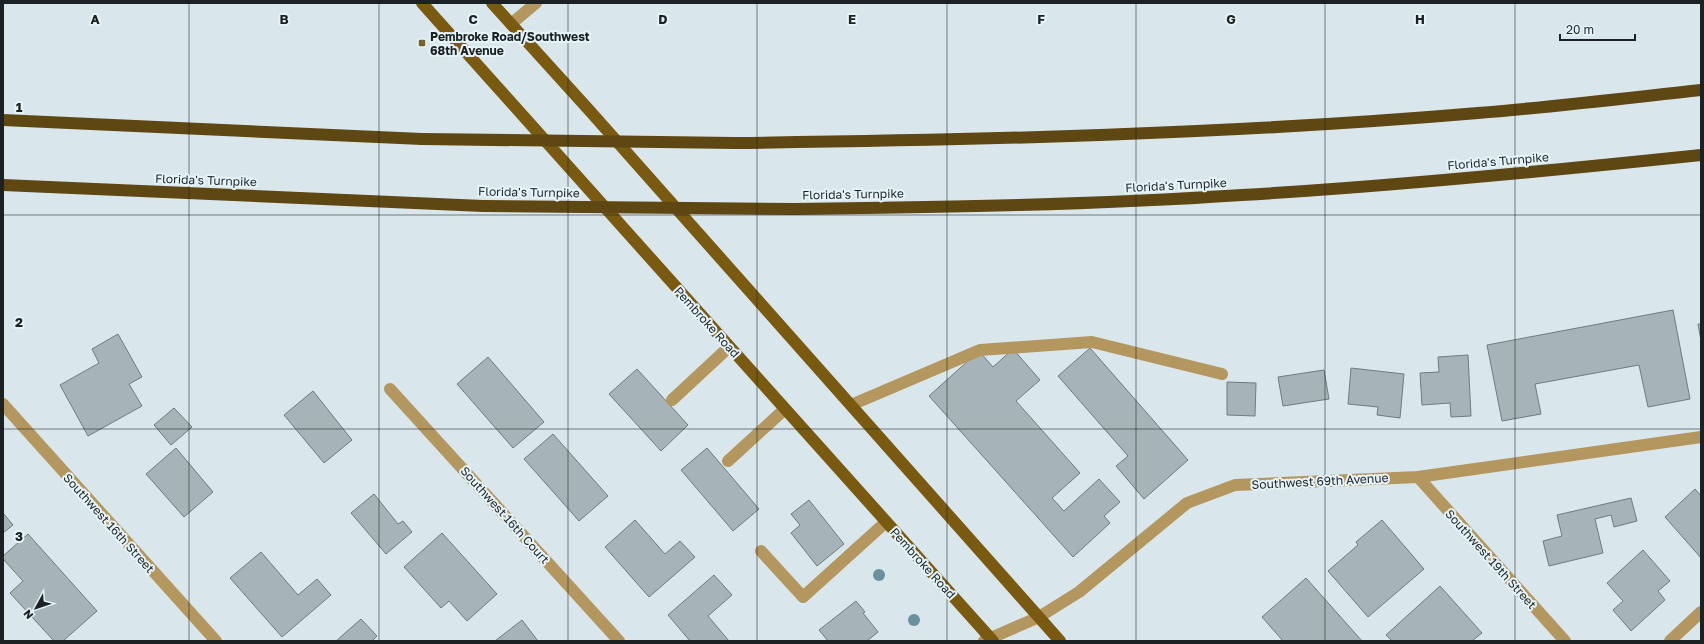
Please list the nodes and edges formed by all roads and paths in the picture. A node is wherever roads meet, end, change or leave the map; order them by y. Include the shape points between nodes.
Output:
1 (422, 3) edge
2 (492, 3) edge
3 (536, 3) edge
4 (511, 24) junction
5 (1701, 90) edge
6 (3, 120) edge
7 (1701, 155) edge
8 (3, 185) edge
9 (729, 346) junction
10 (1222, 374) dead end
11 (390, 389) dead end
12 (672, 400) dead end
13 (3, 404) edge
14 (851, 405) junction
15 (785, 409) junction
16 (1701, 437) edge
17 (728, 461) dead end
18 (1418, 477) junction
19 (886, 522) junction
20 (761, 551) dead end
21 (1701, 612) edge
22 (1039, 617) junction
23 (989, 640) edge
24 (216, 641) edge
25 (619, 641) edge
26 (1060, 641) edge
27 (1564, 641) edge
28 (1670, 641) edge

1 - 9 main road, Pembroke Road
2 - 4 main road
3 - 4 street
4 - 14 main road
5 - 6 highway, bridge via 1478,113 1211,131 940,141 735,143 422,139
7 - 8 highway, Florida's Turnpike, bridge via 1468,178 1241,196 1090,203 795,209 483,206
9 - 12 street
9 - 15 main road, Pembroke Road
10 - 14 street via 1092,342 980,350
11 - 25 street, Southwest 16th Court
13 - 24 street, Southwest 16th Street
14 - 22 main road
15 - 17 street
15 - 19 main road, Pembroke Road
16 - 18 street, Southwest 69th Avenue
18 - 22 street, Southwest 69th Avenue via 1235,485 1187,503 1079,592
18 - 27 street, Southwest 19th Street
19 - 20 street via 803,597
19 - 23 main road, Pembroke Road
21 - 28 street
22 - 23 street, Southwest 69th Avenue
22 - 26 main road

